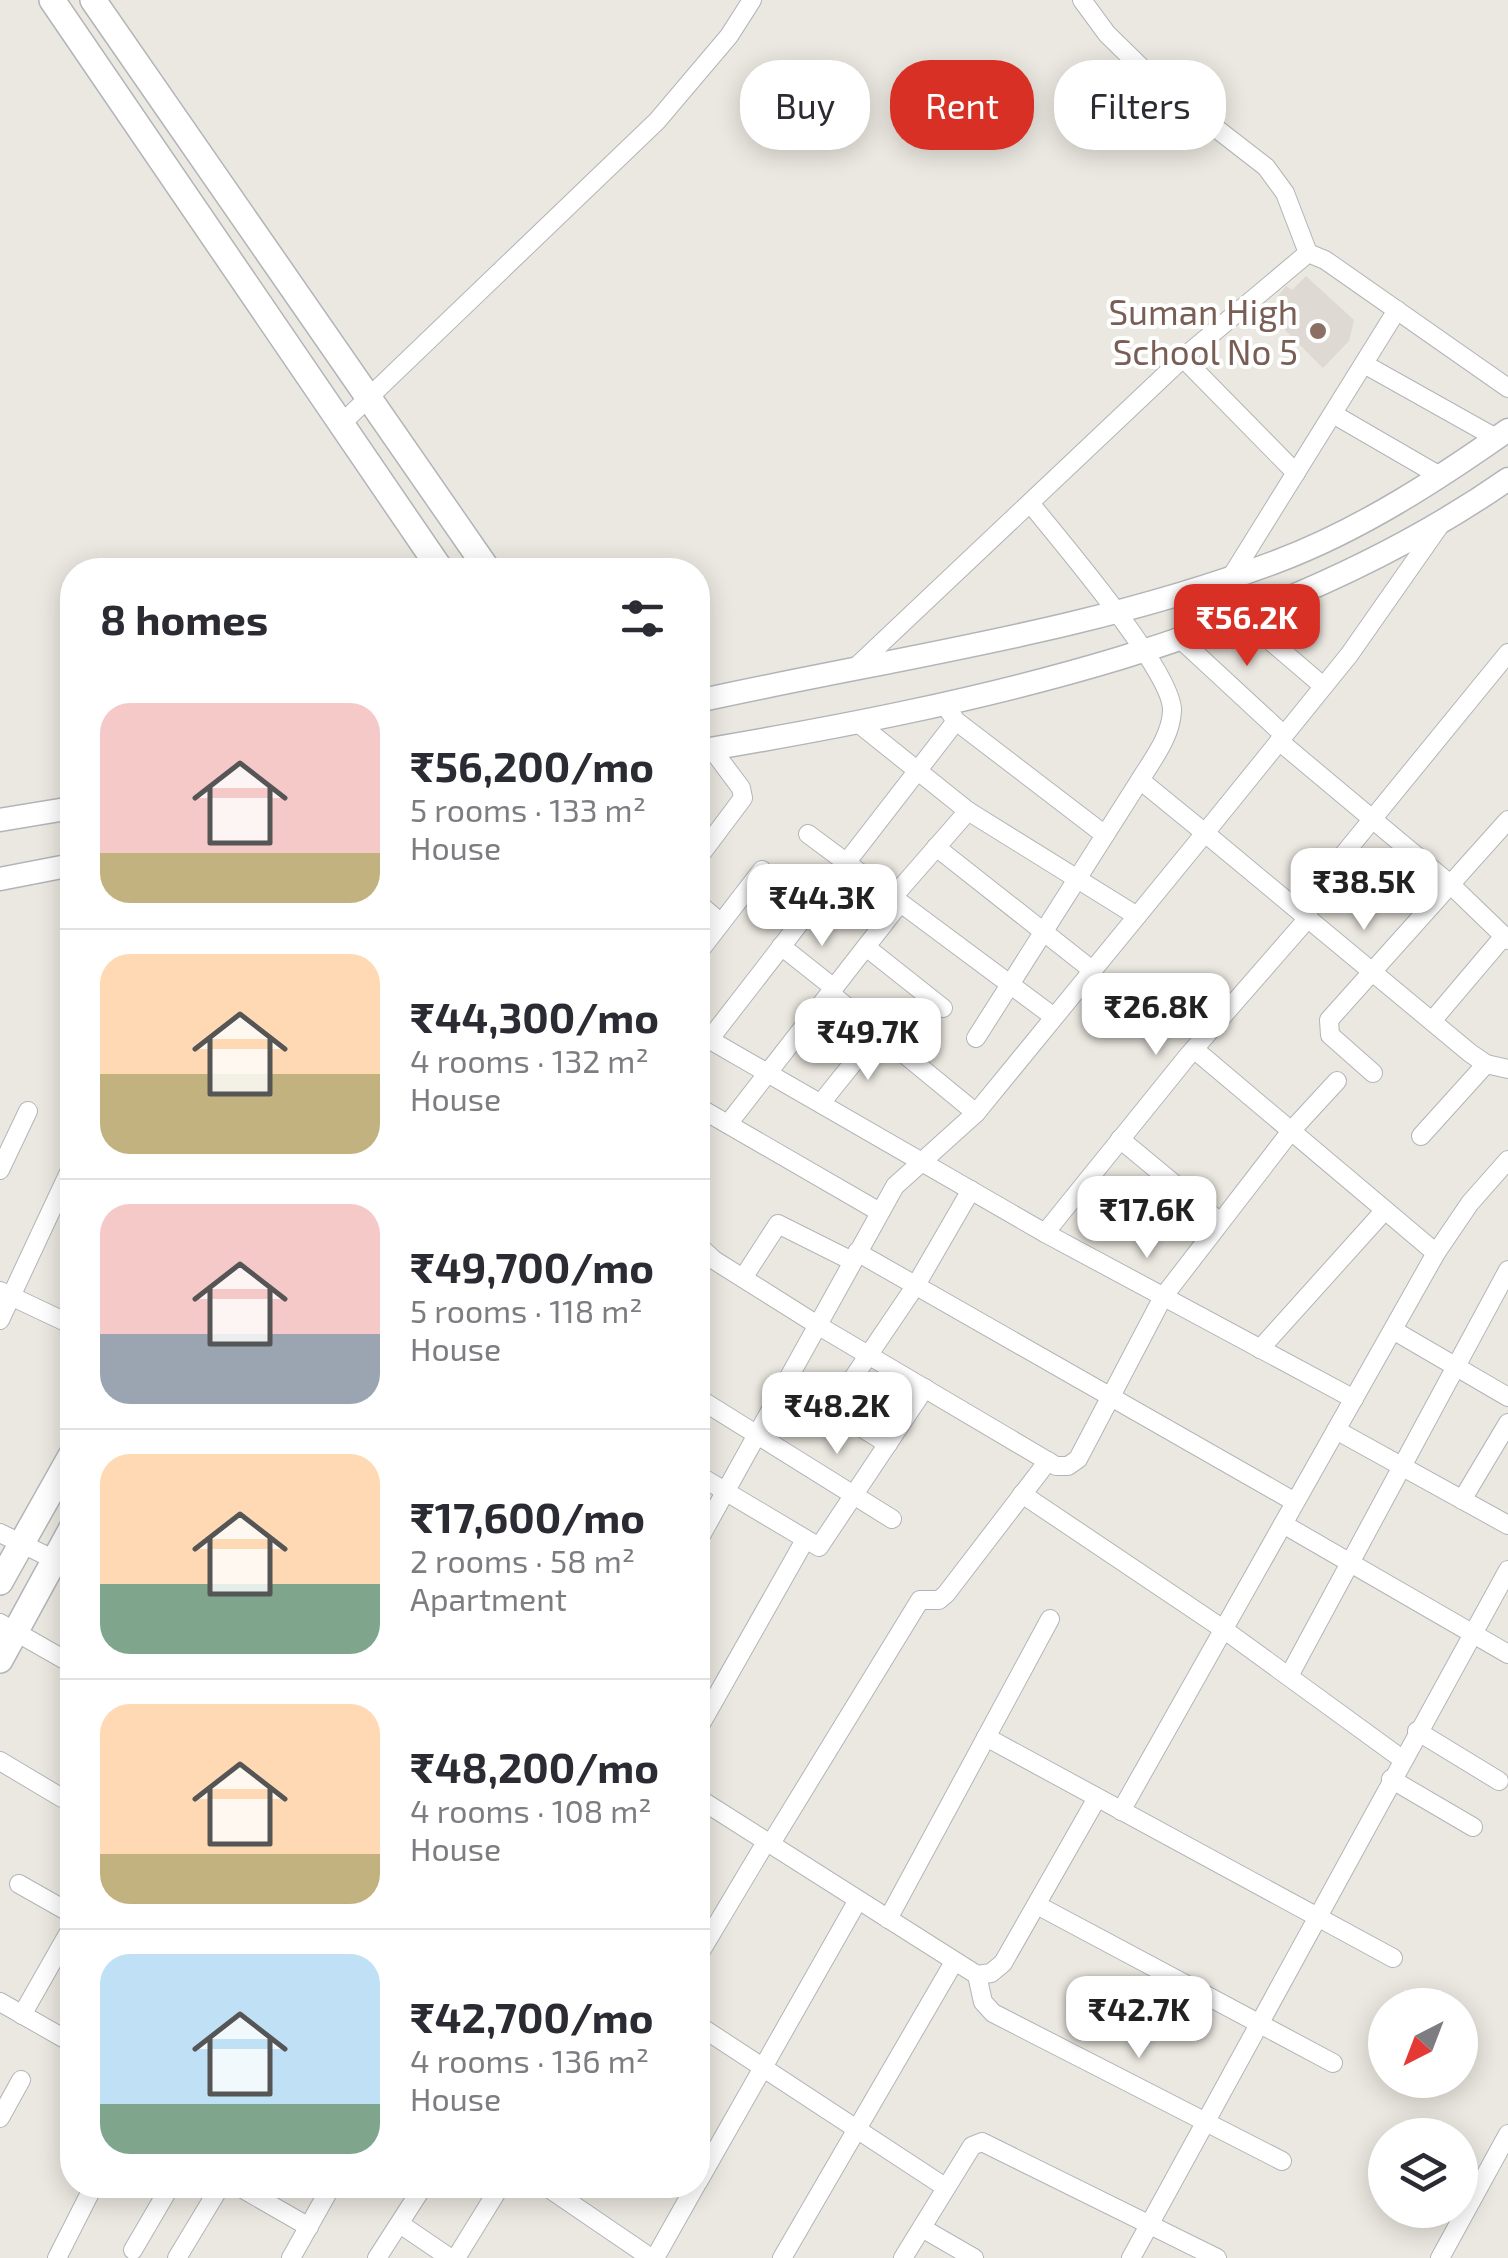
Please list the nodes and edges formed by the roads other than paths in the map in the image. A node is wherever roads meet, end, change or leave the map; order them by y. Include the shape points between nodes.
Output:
1 (93, 0) edge
2 (752, 0) edge
3 (1082, 0) edge
4 (57, 2) edge
5 (1308, 253) junction
6 (1397, 310) junction
7 (1183, 358) junction
8 (1364, 364) junction
9 (1508, 388) edge
10 (371, 400) junction
11 (1333, 414) junction
12 (340, 425) junction
13 (1502, 434) edge
14 (1296, 472) junction
15 (1440, 476) junction
16 (1508, 479) edge
17 (1030, 503) junction
18 (1446, 517) junction
19 (432, 558) edge
20 (480, 558) edge
21 (1281, 560) junction
22 (1230, 577) junction
23 (1296, 594) junction
24 (1239, 614) junction
25 (1117, 615) junction
26 (1178, 637) junction
27 (1142, 650) junction
28 (1508, 653) edge
29 (857, 666) junction
30 (1323, 686) junction
31 (710, 698) edge
32 (950, 713) junction
33 (858, 723) junction
34 (1281, 738) junction
35 (710, 749) edge
36 (710, 756) edge
37 (915, 772) junction
38 (1140, 780) junction
39 (60, 810) edge
40 (968, 811) junction
41 (0, 820) edge
42 (1374, 820) junction
43 (1508, 820) edge
44 (1205, 833) junction
45 (808, 834) dead end
46 (1105, 835) junction
47 (710, 842) edge
48 (936, 847) junction
49 (846, 862) junction
50 (60, 867) edge
51 (762, 870) dead end
52 (1076, 878) junction
53 (0, 879) edge
54 (1450, 884) junction
55 (896, 900) junction
56 (710, 913) edge
57 (1304, 913) junction
58 (1137, 916) junction
59 (721, 923) junction
60 (1043, 931) junction
61 (710, 937) edge
62 (1506, 938) edge
63 (781, 946) junction
64 (866, 947) junction
65 (1092, 970) junction
66 (1373, 971) junction
67 (1010, 984) junction
68 (832, 991) junction
69 (943, 1008) dead end
70 (1054, 1017) junction
71 (1432, 1020) junction
72 (710, 1030) edge
73 (878, 1032) junction
74 (976, 1038) dead end
75 (710, 1041) edge
76 (1194, 1049) junction
77 (1486, 1064) junction
78 (1508, 1069) edge
79 (1373, 1073) dead end
80 (767, 1074) junction
81 (1337, 1081) dead end
82 (820, 1104) junction
83 (28, 1111) dead end
84 (976, 1112) junction
85 (710, 1114) edge
86 (728, 1124) junction
87 (1292, 1131) junction
88 (1421, 1136) dead end
89 (1120, 1139) junction
90 (920, 1160) junction
91 (1508, 1160) edge
92 (0, 1170) edge
93 (60, 1189) edge
94 (972, 1190) junction
95 (1385, 1210) junction
96 (878, 1212) junction
97 (1220, 1222) junction
98 (1044, 1233) junction
99 (1436, 1253) junction
100 (854, 1256) junction
101 (710, 1259) edge
102 (1508, 1270) edge
103 (742, 1278) junction
104 (916, 1285) junction
105 (6, 1293) edge
106 (1163, 1296) junction
107 (1490, 1305) junction
108 (1508, 1316) edge
109 (60, 1319) edge
110 (0, 1320) edge
111 (819, 1326) junction
112 (1392, 1330) junction
113 (1260, 1349) junction
114 (868, 1354) junction
115 (1457, 1366) junction
116 (787, 1382) junction
117 (924, 1388) junction
118 (1110, 1393) junction
119 (1508, 1397) edge
120 (1354, 1399) junction
121 (710, 1405) edge
122 (832, 1409) junction
123 (1508, 1423) edge
124 (1336, 1430) junction
125 (757, 1434) junction
126 (888, 1444) junction
127 (1048, 1461) junction
128 (1402, 1467) junction
129 (60, 1471) edge
130 (710, 1482) edge
131 (726, 1492) junction
132 (1022, 1494) junction
133 (854, 1496) junction
134 (1462, 1500) junction
135 (1295, 1502) junction
136 (892, 1519) dead end
137 (710, 1520) edge
138 (1283, 1524) junction
139 (1508, 1525) edge
140 (11, 1538) edge
141 (805, 1540) junction
142 (60, 1551) edge
143 (55, 1560) junction
144 (1351, 1563) junction
145 (1508, 1570) edge
146 (0, 1582) edge
147 (1050, 1619) dead end
148 (8, 1628) edge
149 (1226, 1631) junction
150 (1472, 1634) junction
151 (1508, 1654) edge
152 (60, 1657) edge
153 (0, 1660) edge
154 (1288, 1676) junction
155 (710, 1708) edge
156 (1417, 1731) junction
157 (986, 1738) junction
158 (1402, 1759) junction
159 (0, 1761) edge
160 (1391, 1778) junction
161 (1499, 1781) dead end
162 (60, 1797) edge
163 (1097, 1798) junction
164 (710, 1806) edge
165 (1121, 1811) junction
166 (1473, 1826) dead end
167 (768, 1843) junction
168 (19, 1884) dead end
169 (858, 1900) junction
170 (1037, 1905) junction
171 (60, 1907) edge
172 (1316, 1916) junction
173 (888, 1919) junction
174 (710, 1937) edge
175 (60, 1948) edge
176 (1393, 1958) dead end
177 (954, 1962) junction
178 (977, 1975) junction
179 (0, 2002) edge
180 (22, 2015) junction
181 (1257, 2022) junction
182 (710, 2033) edge
183 (60, 2036) edge
184 (1333, 2063) dead end
185 (762, 2067) junction
186 (21, 2080) dead end
187 (0, 2118) edge
188 (1203, 2121) junction
189 (856, 2129) junction
190 (1508, 2134) edge
191 (710, 2161) edge
192 (1282, 2161) dead end
193 (945, 2187) junction
194 (88, 2198) edge
195 (163, 2198) edge
196 (213, 2198) edge
197 (259, 2198) edge
198 (325, 2198) edge
199 (416, 2198) edge
200 (492, 2198) edge
201 (567, 2198) edge
202 (689, 2198) edge
203 (400, 2224) junction
204 (1150, 2224) junction
205 (309, 2227) junction
206 (922, 2228) junction
207 (133, 2250) dead end
208 (58, 2258) edge
209 (177, 2258) edge
210 (291, 2258) edge
211 (377, 2258) edge
212 (453, 2258) edge
213 (653, 2258) edge
214 (782, 2258) edge
215 (903, 2258) edge
216 (974, 2258) edge
217 (1132, 2258) edge
218 (1217, 2258) edge
219 (1440, 2258) edge

1 - 10 main road
2 - 10 street via 657,121
3 - 5 street via 1155,81 1266,167 1285,192
4 - 12 main road
5 - 6 street
5 - 7 street
6 - 8 street
6 - 9 street
7 - 14 street
7 - 17 street
8 - 11 street
8 - 13 street
10 - 12 street
10 - 20 main road
11 - 14 street
11 - 15 street
12 - 19 main road
13 - 15 street
14 - 22 street
15 - 21 street
16 - 18 street
17 - 25 street
17 - 29 street
18 - 23 street
18 - 30 street
21 - 22 street
21 - 23 street
22 - 25 street
23 - 24 street
24 - 26 street
24 - 30 street
25 - 27 street
25 - 29 street
26 - 27 street
26 - 34 street
27 - 32 street
27 - 38 street via 1173,708 1168,732
28 - 42 street
29 - 31 street
30 - 34 street
32 - 33 street
32 - 37 street
32 - 46 street
33 - 35 street
33 - 37 street
34 - 42 street
34 - 44 street
36 - 47 street via 742,788 743,798
37 - 40 street
37 - 49 street
38 - 44 street
38 - 46 street
39 - 41 street
40 - 48 street
40 - 52 street
42 - 54 street
42 - 57 street
43 - 54 street
44 - 57 street
44 - 58 street
45 - 49 street
46 - 52 street
48 - 55 street
48 - 60 street
49 - 55 street
49 - 63 street
50 - 53 street
51 - 59 street
52 - 58 street
52 - 60 street
54 - 62 street
54 - 66 street
55 - 64 street
55 - 67 street
56 - 59 street
57 - 66 street
57 - 76 street
58 - 65 street
59 - 61 street
60 - 65 street
60 - 67 street
62 - 71 street
63 - 68 street
63 - 72 street
64 - 68 street
64 - 69 street
65 - 70 street
66 - 71 street
66 - 79 street via 1326,1028
67 - 70 street
67 - 74 street
68 - 73 street
68 - 80 street
70 - 84 street
71 - 77 street
73 - 82 street
73 - 84 street
75 - 80 street
76 - 87 street
76 - 89 street
77 - 78 street
77 - 88 street
80 - 82 street
80 - 86 street
81 - 87 street
82 - 90 street
83 - 92 street
84 - 90 street
85 - 86 street
86 - 96 street
87 - 95 street
87 - 97 street
89 - 97 street
89 - 98 street
90 - 94 street
90 - 96 street
91 - 99 street
93 - 105 street
94 - 98 street
94 - 104 street
95 - 99 street
95 - 113 street
96 - 100 street
97 - 106 street
98 - 106 street
99 - 112 street
100 - 103 street via 778,1224
100 - 104 street
100 - 111 street
101 - 103 street
102 - 107 street
103 - 111 street
104 - 114 street
104 - 118 street
105 - 109 street
105 - 110 street
106 - 113 street
106 - 118 street
107 - 108 street
107 - 115 street
111 - 114 street
111 - 116 street
112 - 115 street
112 - 120 street
113 - 120 street
114 - 117 street
114 - 122 street
115 - 119 street
115 - 128 street
116 - 122 street
116 - 125 street
117 - 126 street
117 - 127 street
118 - 127 street via 1078,1458 1068,1466
118 - 135 street
120 - 124 street
121 - 125 street
122 - 126 street
123 - 134 street
124 - 128 street
124 - 135 street
125 - 131 street
125 - 133 street
126 - 133 street
127 - 132 street
128 - 134 street
128 - 144 street
129 - 140 main road
130 - 131 street
131 - 137 street
131 - 141 street
132 - 149 street
132 - 167 street via 946,1594 920,1600
133 - 136 street
133 - 141 street via 826,1543
134 - 139 street
135 - 138 street
138 - 144 street
138 - 149 street
140 - 143 street
140 - 146 main road
141 - 155 street
142 - 143 main road
143 - 148 main road
144 - 150 street
144 - 154 street
145 - 150 street
147 - 157 street
148 - 152 street
148 - 153 main road
149 - 154 street
149 - 165 street
150 - 151 street
150 - 156 street
154 - 158 street
156 - 158 street
156 - 161 street
157 - 163 street
157 - 173 street
158 - 160 street
159 - 162 street
160 - 166 street
160 - 172 street
163 - 165 street
163 - 170 street
164 - 167 street
165 - 172 street
167 - 169 street
167 - 174 street
168 - 171 street
169 - 173 street
169 - 185 street
170 - 178 street via 1003,1963
170 - 181 street
172 - 176 street
172 - 181 street
173 - 177 street
175 - 180 street
177 - 178 street
177 - 189 street
178 - 188 street via 993,2014
179 - 180 street
180 - 183 street
181 - 184 street
181 - 188 street
182 - 185 street
185 - 189 street
185 - 191 street
186 - 187 street
188 - 192 street
188 - 204 street
189 - 193 street
189 - 214 street
190 - 219 street
193 - 204 street via 972,2146 982,2142
193 - 206 street
194 - 208 street
195 - 207 street
196 - 209 street
197 - 205 street
198 - 205 street
199 - 203 street
200 - 212 street
201 - 213 street
202 - 213 street
203 - 211 street
203 - 212 street
204 - 217 street
204 - 218 street
205 - 210 street
206 - 215 street
206 - 216 street

